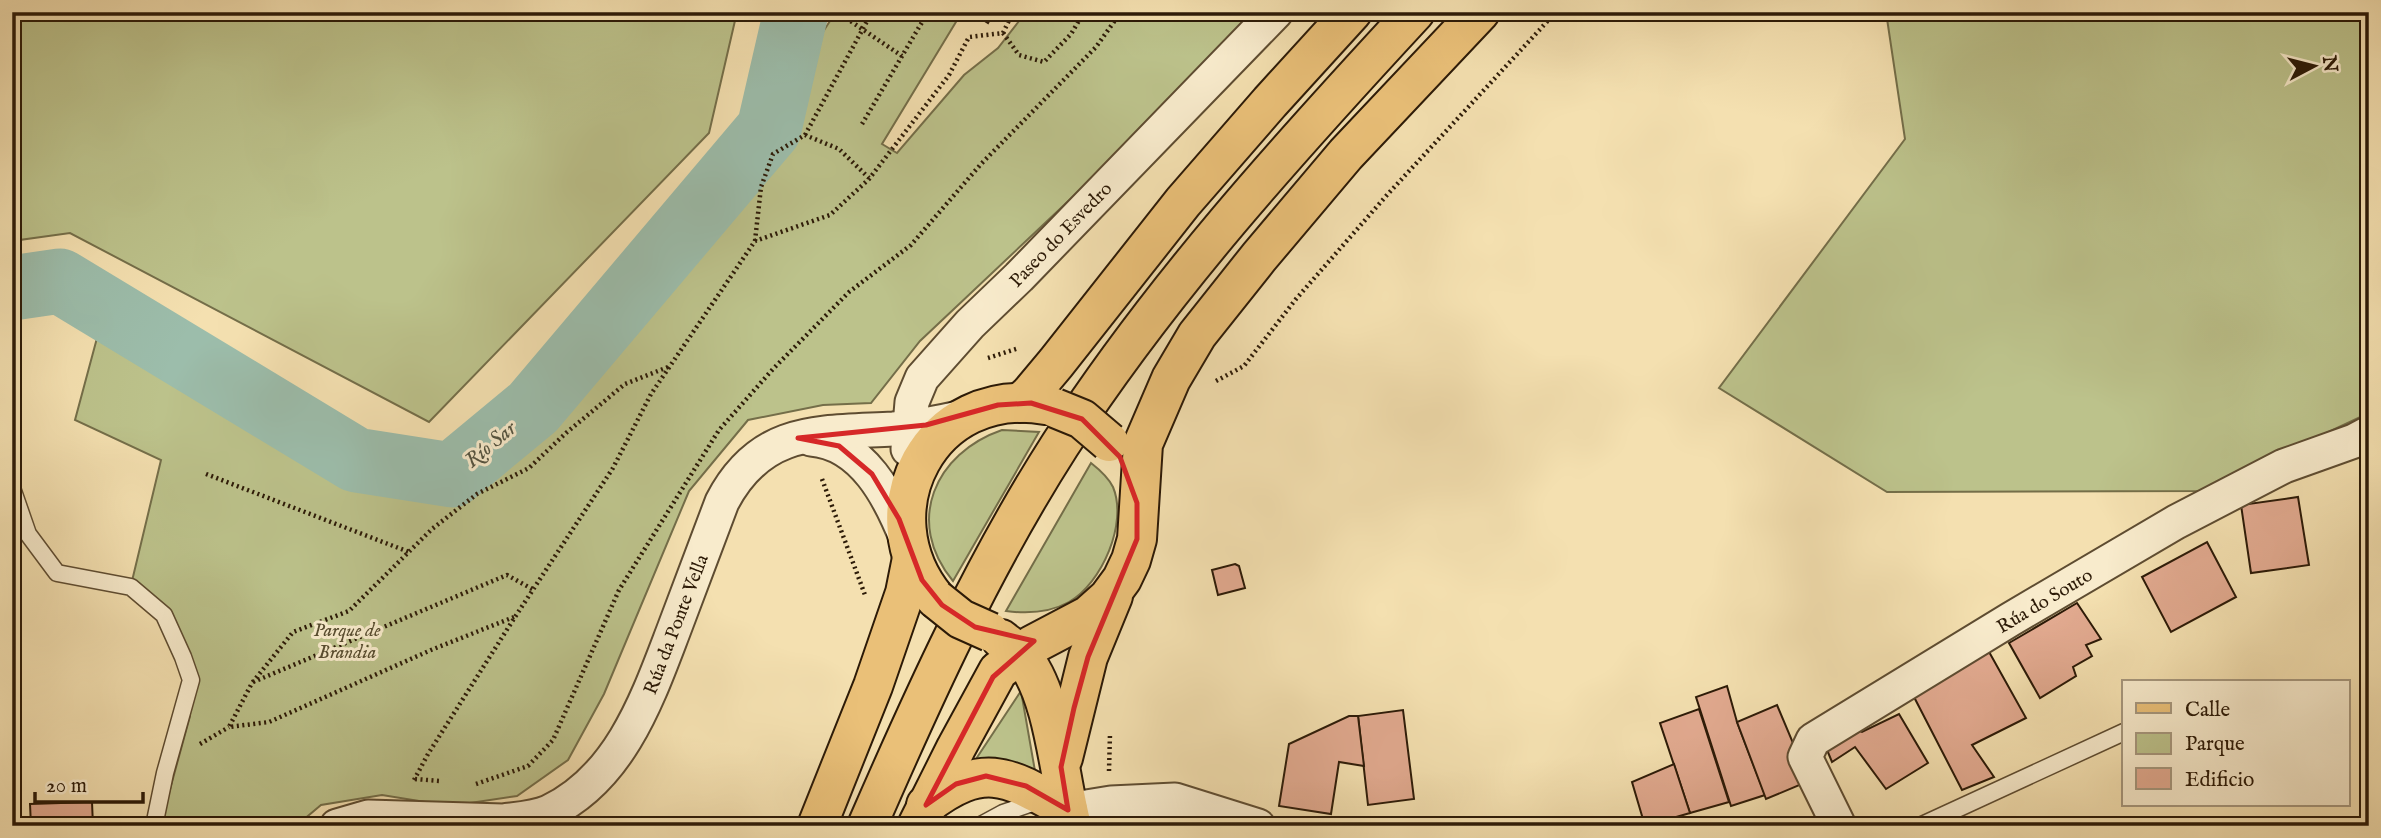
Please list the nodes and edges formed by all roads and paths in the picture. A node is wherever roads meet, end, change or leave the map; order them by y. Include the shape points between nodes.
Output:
1 (837, 12) edge
2 (872, 12) edge
3 (928, 12) edge
4 (1013, 12) edge
5 (1084, 12) edge
6 (1276, 12) edge
7 (1352, 12) edge
8 (1415, 12) edge
9 (1480, 12) edge
10 (1556, 12) edge
11 (862, 30) junction
12 (1003, 33) junction
13 (902, 56) junction
14 (862, 124) dead end
15 (805, 135) junction
16 (869, 179) junction
17 (755, 241) junction
18 (669, 366) junction
19 (1209, 387) dead end
20 (1037, 405) junction
21 (968, 416) junction
22 (909, 427) junction
23 (2369, 433) edge
24 (798, 438) junction
25 (206, 474) dead end
26 (822, 479) dead end
27 (911, 485) junction
28 (12, 488) edge
29 (1138, 510) junction
30 (909, 549) junction
31 (409, 552) junction
32 (1118, 585) junction
33 (534, 590) junction
34 (865, 596) dead end
35 (515, 617) junction
36 (1005, 643) junction
37 (252, 683) junction
38 (1110, 724) dead end
39 (2122, 733) edge
40 (1062, 800) edge
41 (1111, 803) junction
42 (548, 813) junction
43 (921, 815) edge
44 (394, 818) junction
45 (153, 826) edge
46 (337, 826) edge
47 (579, 826) edge
48 (817, 826) edge
49 (867, 826) edge
50 (979, 826) edge
51 (1258, 826) edge
52 (1839, 826) edge
53 (1920, 826) edge

1 - 11 path
2 - 11 path
3 - 13 path
4 - 12 path
5 - 12 path via 1071,34 1044,62 1019,55
6 - 22 street, Paseo do Esvedro via 922,378 912,402
7 - 20 main road via 1183,202 1041,383
8 - 49 main road via 1269,172 1186,272 1087,404 968,605
9 - 29 main road via 1346,154 1197,335 1145,435
10 - 19 path via 1387,195 1244,366
11 - 13 path
11 - 15 path
12 - 16 path via 969,37 949,75
13 - 14 path
15 - 16 path via 839,149
15 - 17 path via 773,154 761,187
16 - 17 path via 830,215
17 - 18 path
18 - 31 path via 625,384 529,468 477,494
18 - 33 path via 613,468
20 - 21 main road via 988,408
20 - 29 main road, bridge via 1082,419 1109,442 1127,470
21 - 22 street, Rúa da Ponte Vella
21 - 27 main road via 934,442
22 - 24 street, Rúa da Ponte Vella
22 - 27 street, Paseo do Esvedro
23 - 52 street, Rúa do Souto via 2284,466 2176,522 1813,740 1805,757
24 - 30 street via 823,440 853,455 882,489
24 - 42 street, Rúa da Ponte Vella via 763,452 733,481 630,732 590,783
25 - 31 path
26 - 34 path
27 - 30 main road via 905,512
28 - 45 lane via 28,534 57,573 131,587 164,615 183,657 191,680
29 - 32 main road via 1133,553
30 - 36 main road, bridge via 936,599
30 - 48 main road via 905,593
31 - 37 path via 349,611 292,632
32 - 36 main road via 1089,615 1060,630
32 - 40 main road via 1088,657 1071,719
33 - 35 path
33 - 37 path via 507,575
35 - 37 path via 269,722 229,727
35 - 44 path via 428,754
36 - 40 main road via 1030,668 1039,689
36 - 43 main road via 1002,666
38 - 41 path
39 - 53 lane
40 - 41 street
40 - 43 main road via 986,776 956,784
40 - 50 lane via 1003,813
41 - 51 street via 1175,800
42 - 44 street, Rúa da Ponte Vella via 503,821
42 - 47 street
44 - 46 street, Rúa da Ponte Vella via 368,817

